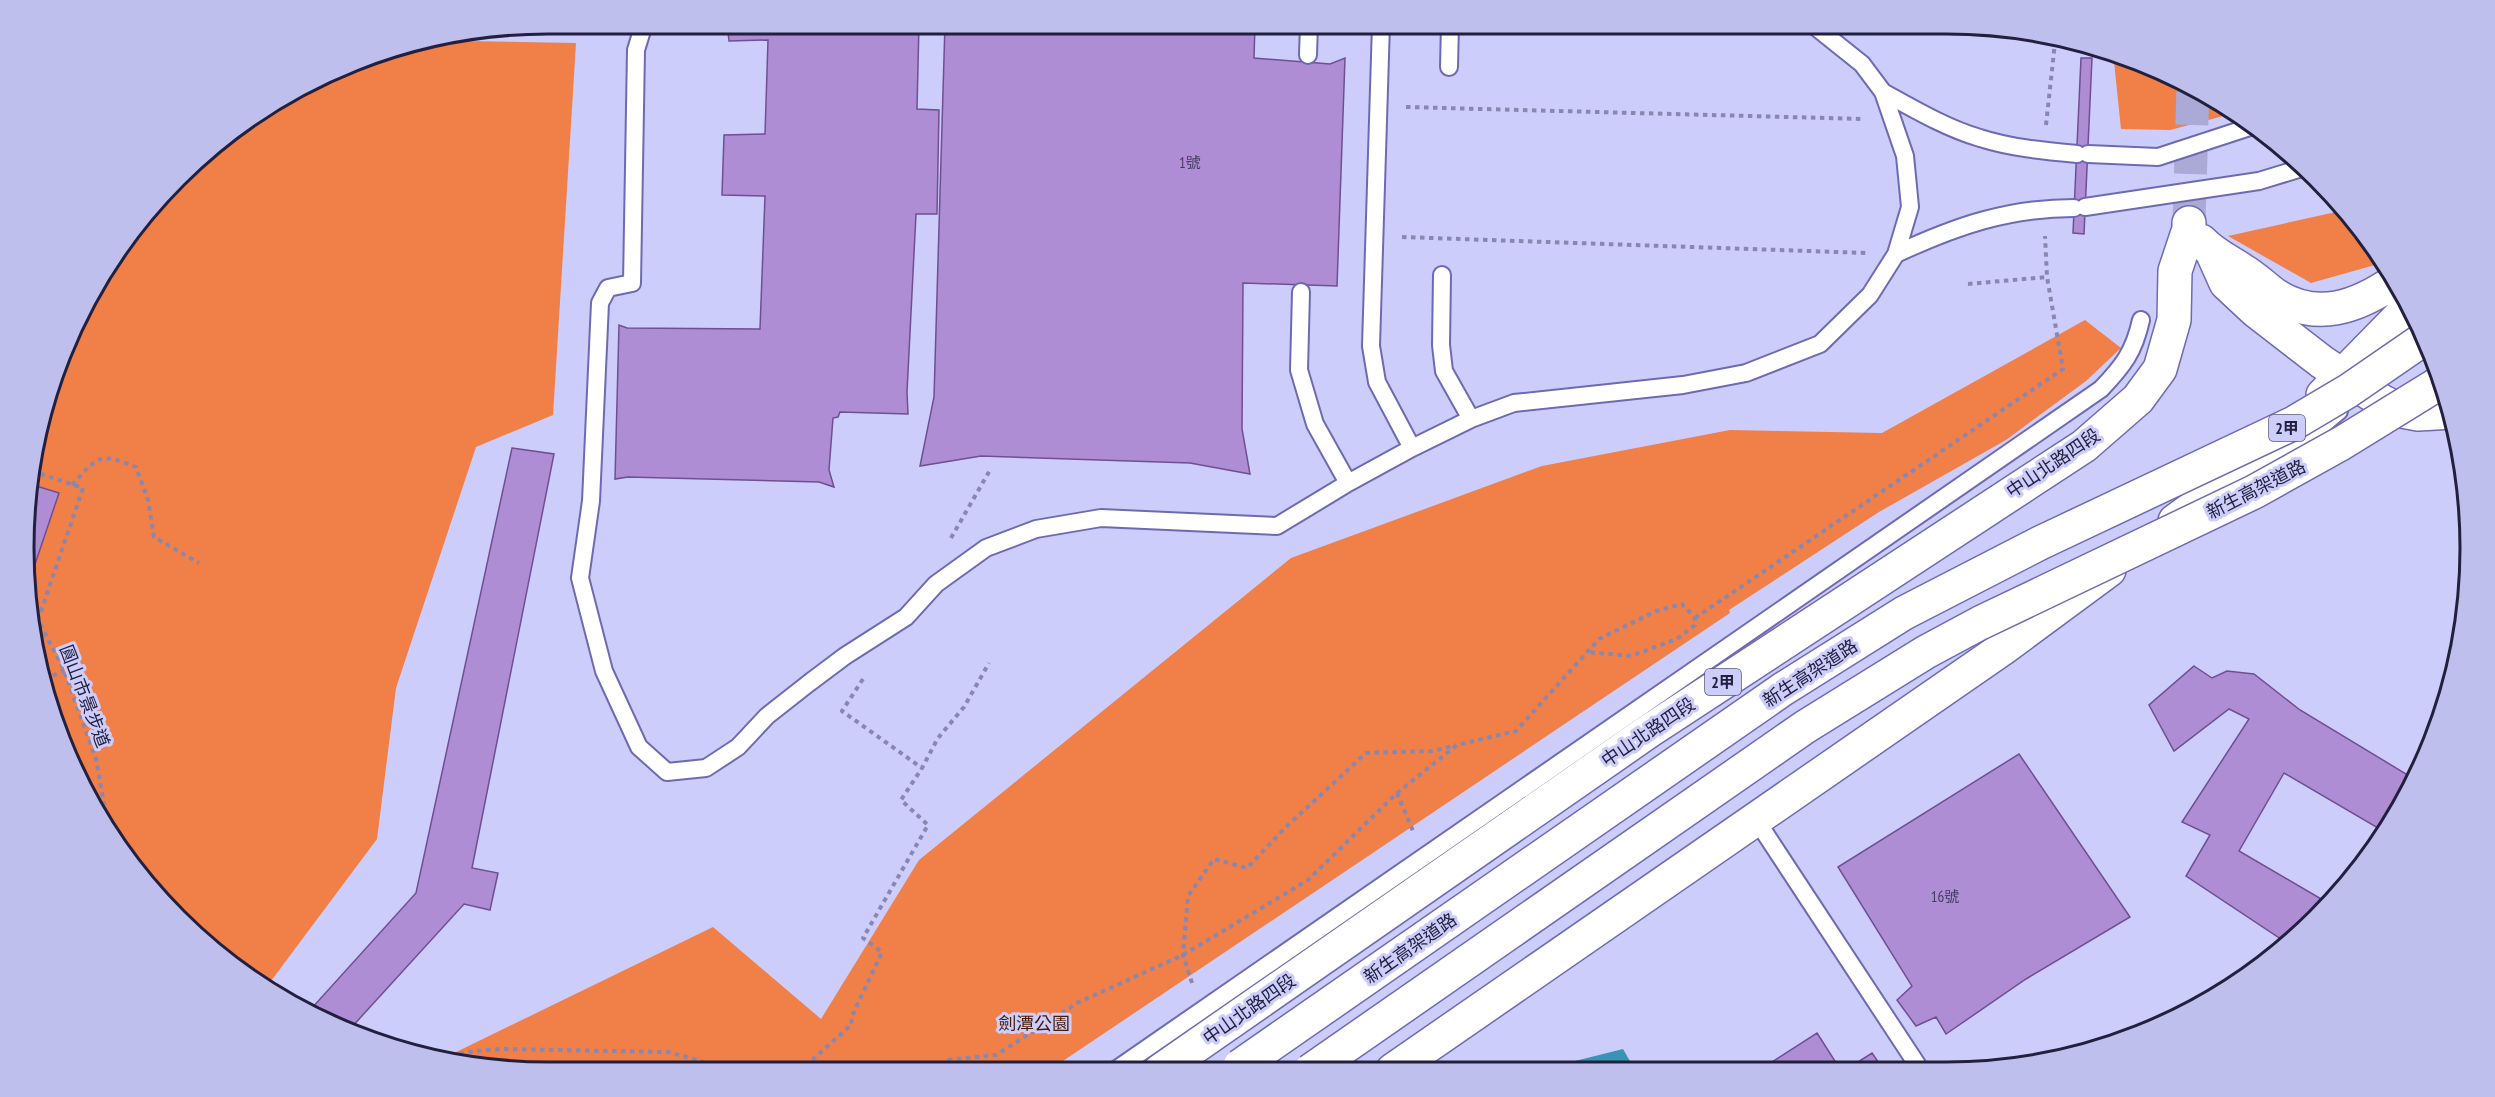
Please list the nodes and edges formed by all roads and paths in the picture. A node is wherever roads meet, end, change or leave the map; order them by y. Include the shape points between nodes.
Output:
1 (641, 34) edge
2 (1309, 34) edge
3 (1381, 34) edge
4 (1450, 34) edge
5 (1824, 34) edge
6 (2055, 46) edge
7 (1308, 55) dead end
8 (1449, 67) dead end
9 (1883, 92) junction
10 (1378, 106) junction
11 (1893, 120) junction
12 (2243, 129) edge
13 (2043, 151) junction
14 (2294, 170) edge
15 (2044, 208) junction
16 (1375, 237) junction
17 (1896, 254) junction
18 (2213, 254) junction
19 (1442, 275) dead end
20 (2047, 277) junction
21 (1968, 284) dead end
22 (2388, 286) edge
23 (1300, 292) dead end
24 (2404, 315) edge
25 (2141, 320) dead end
26 (2417, 343) edge
27 (2417, 343) edge
28 (2354, 382) junction
29 (2434, 386) edge
30 (2442, 413) edge
31 (1471, 419) junction
32 (1412, 448) junction
33 (40, 474) edge
34 (1348, 483) junction
35 (72, 485) junction
36 (199, 563) dead end
37 (39, 617) edge
38 (1695, 618) junction
39 (40, 624) edge
40 (1587, 652) junction
41 (989, 663) dead end
42 (64, 670) junction
43 (51, 677) edge
44 (1457, 745) junction
45 (1397, 793) junction
46 (105, 809) edge
47 (1409, 821) dead end
48 (1756, 821) junction
49 (1183, 955) junction
50 (1194, 987) dead end
51 (458, 1055) edge
52 (704, 1062) edge
53 (810, 1062) edge
54 (945, 1062) edge
55 (1127, 1062) edge
56 (1173, 1062) edge
57 (1246, 1062) edge
58 (1323, 1062) edge
59 (1405, 1062) edge
60 (1915, 1062) edge

1 - 34 lane via 636,50 632,283 608,288 600,303 591,501 580,578 604,671 639,747 667,772 706,768 738,747 767,716 845,656 906,617 936,584 986,548 1036,529 1101,518 1277,526
2 - 7 lane
3 - 10 lane
4 - 8 lane
5 - 9 lane via 1862,64
6 - 13 path
9 - 11 lane
9 - 13 lane via 1980,138
10 - 11 path
10 - 16 lane
11 - 17 lane via 1905,156 1910,207
12 - 13 lane via 2158,157
14 - 15 lane via 2259,181 2080,207
15 - 17 lane via 1996,215 1941,233
15 - 20 path
16 - 17 path
16 - 32 lane via 1371,346 1377,382
17 - 31 lane via 1870,295 1820,344 1757,369 1683,385 1514,403
18 - 22 main road via 2277,296 2309,308 2328,311
18 - 28 main road via 2233,290 2303,348
18 - 56 main road, 中山北路四段 / 2甲 via 2189,226 2175,271 2174,320 2160,369 2138,399 2084,446 1648,731
19 - 31 lane via 1440,345 1444,371
20 - 21 path
20 - 38 path via 2063,369
23 - 34 lane via 1299,370 1315,424
24 - 28 main road, 2甲
25 - 55 lane, 中山北路四段 via 2126,363 2093,395
26 - 28 lane
27 - 57 main road, 新生高架道路, bridge via 2294,423 2040,543 1904,613 1783,689
28 - 30 main road via 2402,411
28 - 48 main road, 2甲 via 2231,480 2002,650
29 - 58 main road, 新生高架道路, bridge via 2254,492 1926,652 1805,727
31 - 32 lane
32 - 34 lane
33 - 35 path
35 - 36 path via 94,460 112,457 136,467 148,500 154,537
35 - 37 path via 83,488
38 - 40 path via 1695,625 1677,639 1631,656
38 - 40 path via 1682,604 1656,611 1599,639
39 - 42 path, 圓山市景步道
40 - 44 path via 1516,731
41 - 53 path via 901,800 928,825 863,938 882,952 851,1018 852,1024
42 - 43 path
42 - 46 path, 圓山市景步道 via 96,759
44 - 45 path
44 - 49 path via 1434,751 1366,753 1247,868 1214,859 1188,896
45 - 47 path
45 - 49 path via 1308,880
48 - 59 main road, 2甲
48 - 60 lane
49 - 50 path
49 - 54 path via 1079,1002 996,1055
51 - 52 path via 500,1049 668,1052

